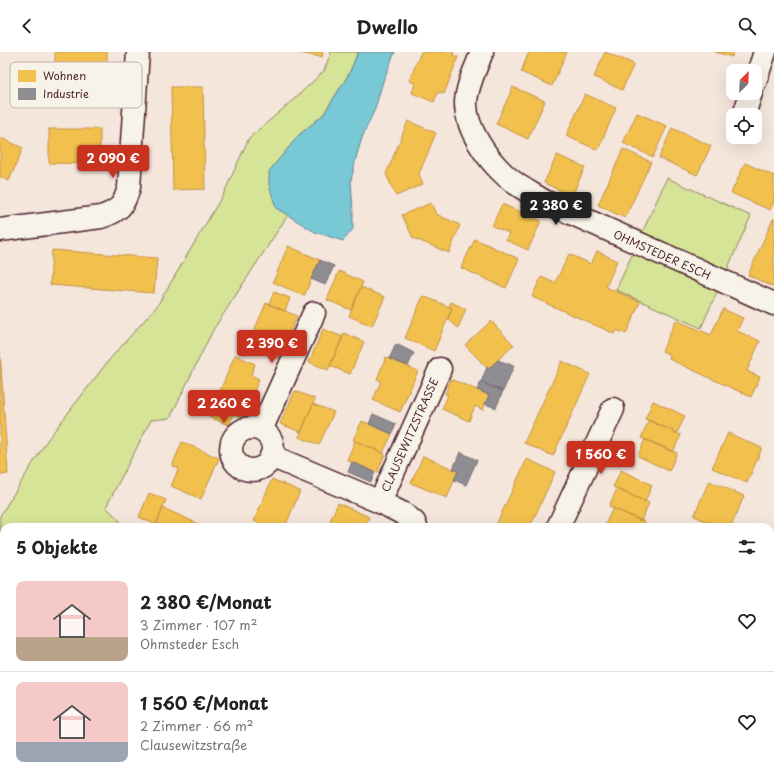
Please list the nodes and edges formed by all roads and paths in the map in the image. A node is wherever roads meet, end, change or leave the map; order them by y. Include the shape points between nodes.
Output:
1 (138, 52) edge
2 (482, 52) edge
3 (765, 52) edge
4 (137, 62) edge
5 (761, 64) edge
6 (134, 108) edge
7 (0, 230) edge
8 (774, 304) edge
9 (314, 313) dead end
10 (440, 369) dead end
11 (613, 409) dead end
12 (261, 430) junction
13 (271, 456) junction
14 (380, 502) junction
15 (414, 523) edge
16 (560, 523) edge

1 - 4 street
2 - 8 street, OHMSTEDER ESCH via 468,88 468,116 481,147 506,176 544,201
3 - 5 street
6 - 7 street via 129,187 121,207 101,217
9 - 12 street
10 - 14 street, CLAUSEWITZSTRASSE
11 - 16 street
12 - 13 street via 270,438 273,450
12 - 13 street via 247,428 235,436 231,448 234,459 243,467 256,469 268,462
13 - 14 street, CLAUSEWITZSTRASSE
14 - 15 street, CLAUSEWITZSTRASSE via 404,514

